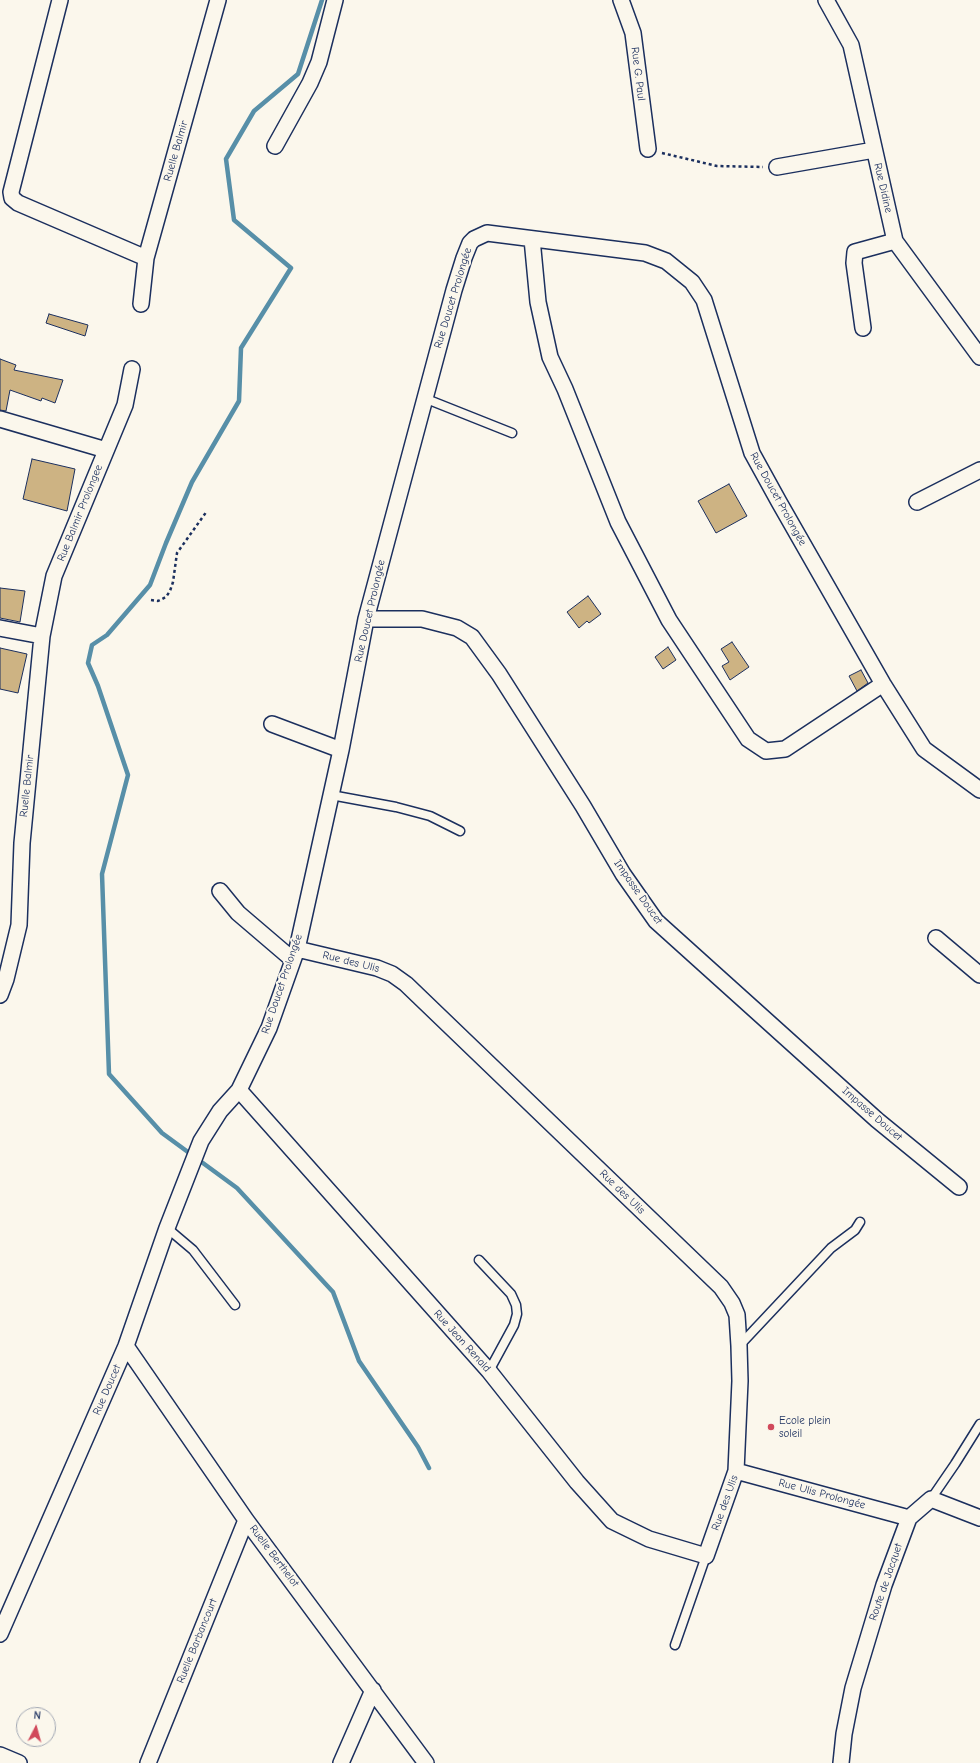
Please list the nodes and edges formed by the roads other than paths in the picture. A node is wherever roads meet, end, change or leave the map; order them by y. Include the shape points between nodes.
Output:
1 (60, 0) edge
2 (218, 0) edge
3 (335, 0) edge
4 (621, 0) edge
5 (826, 0) edge
6 (276, 146) dead end
7 (648, 149) road end
8 (874, 150) junction
9 (778, 167) road end
10 (532, 239) junction
11 (895, 241) junction
12 (146, 258) junction
13 (142, 304) dead end
14 (863, 328) dead end
15 (980, 357) edge
16 (132, 369) dead end
17 (424, 398) junction
18 (0, 419) edge
19 (512, 433) dead end
20 (106, 450) junction
21 (980, 470) edge
22 (917, 502) dead end
23 (54, 576) joint
24 (366, 619) junction
25 (0, 628) edge
26 (42, 636) junction
27 (883, 684) junction
28 (272, 724) dead end
29 (341, 750) junction
30 (980, 790) edge
31 (331, 795) junction
32 (460, 831) dead end
33 (220, 891) dead end
34 (936, 938) dead end
35 (295, 955) junction
36 (980, 975) edge
37 (0, 995) edge
38 (239, 1090) junction
39 (201, 1141) joint
40 (959, 1187) dead end
41 (860, 1222) dead end
42 (167, 1228) junction
43 (479, 1260) dead end
44 (235, 1305) dead end
45 (126, 1346) junction
46 (739, 1346) junction
47 (489, 1371) junction
48 (980, 1424) edge
49 (736, 1471) junction
50 (931, 1500) junction
51 (908, 1518) junction
52 (980, 1518) edge
53 (246, 1520) junction
54 (706, 1556) junction
55 (0, 1634) edge
56 (675, 1645) dead end
57 (373, 1690) junction
58 (0, 1755) edge
59 (19, 1763) edge
60 (148, 1763) edge
61 (341, 1763) edge
62 (426, 1763) edge
63 (841, 1763) edge

1 - 12 street via 11,192 12,198 18,203
2 - 12 street, Ruelle Balmir
3 - 6 street via 319,62
4 - 7 street, Rue G. Paul via 633,32
5 - 8 street, Rue Didine via 851,45
8 - 9 street
8 - 11 street, Rue Didine
10 - 17 street, Rue Doucet Prolongée via 487,233 470,243
10 - 27 street, Rue Doucet Prolongée via 645,253 666,261 692,282 704,300 752,452
10 - 27 street via 538,302 550,357 618,522 669,620 748,740 766,750 785,749
11 - 14 street via 855,252 854,263
11 - 15 street, Rue Didine
12 - 13 street, Ruelle Balmir
16 - 20 street, Rue Balmir Prolongee via 125,404
17 - 19 lane
17 - 24 street, Rue Doucet Prolongée
18 - 20 street
20 - 23 street, Rue Balmir Prolongee
21 - 22 street
23 - 26 street, Ruelle Balmir
24 - 29 street, Rue Doucet Prolongée
24 - 40 street, Impasse Doucet via 422,619 457,628 472,637 499,674 623,874 656,921 877,1120
25 - 26 street
26 - 37 street, Ruelle Balmir via 22,843 19,925
27 - 30 street, Rue Doucet Prolongée via 924,749
28 - 29 street
29 - 31 street, Rue Doucet Prolongée
31 - 32 lane via 396,806 430,816
31 - 35 street, Rue Doucet Prolongée
33 - 35 street via 238,913
34 - 36 street
35 - 38 street, Rue Doucet Prolongée via 269,1028
35 - 46 street, Rue des Ulis via 377,968 406,984 721,1287 738,1315
38 - 39 street, Rue Doucet Prolongée via 220,1111
38 - 47 street, Rue Jean Renald
39 - 42 street, Rue Doucet
41 - 46 lane via 855,1230 831,1248
42 - 44 lane via 194,1250
42 - 45 street, Rue Doucet
43 - 47 lane via 511,1294 517,1314 514,1325
45 - 53 street, Ruelle Berthelot
45 - 55 street, Rue Doucet
46 - 49 street, Rue des Ulis
47 - 54 street, Rue Jean Renald via 577,1482 612,1521 649,1539
48 - 50 lane
49 - 51 street, Rue Ulis Prolongée
49 - 54 street, Rue des Ulis
50 - 51 street
50 - 52 street
51 - 63 street, Route de Jacquet via 884,1585 853,1688
53 - 57 street, Ruelle Berthelot
53 - 60 street, Ruelle Barbancourt
54 - 56 lane
57 - 61 street
57 - 62 street, Ruelle Berthelot
58 - 59 street

